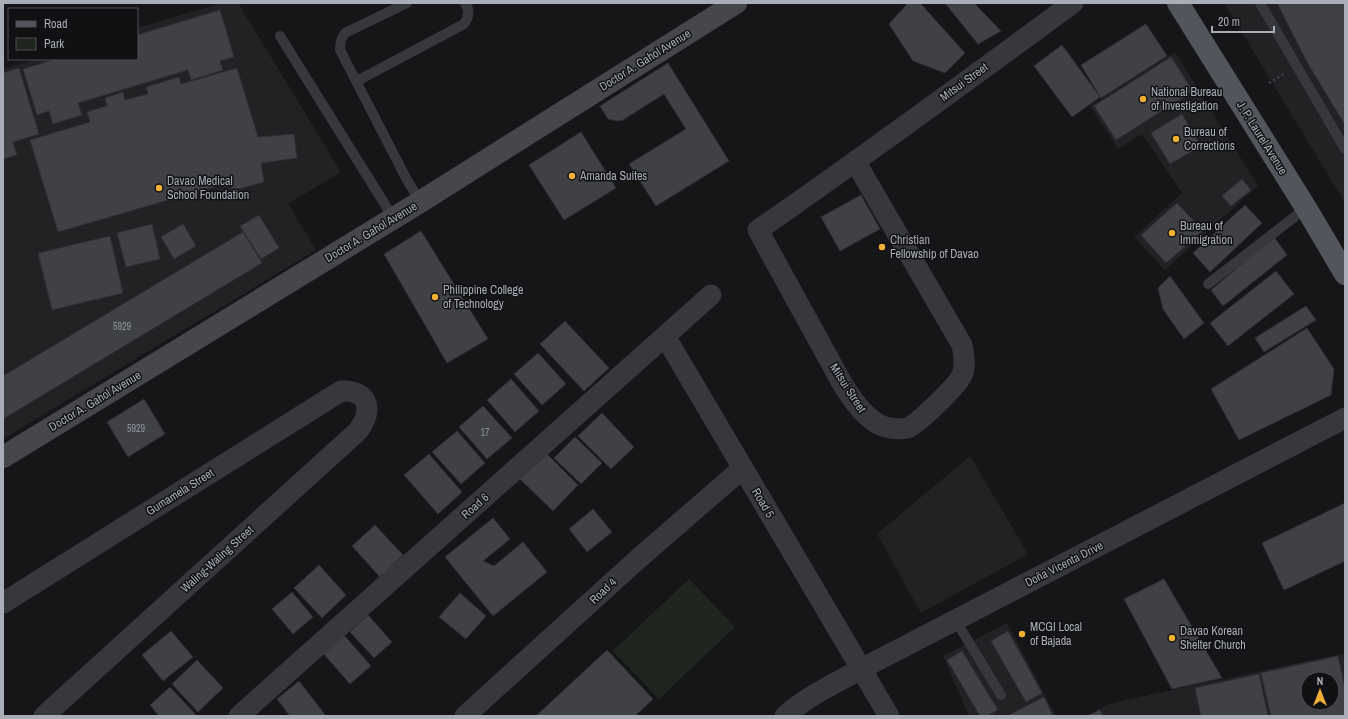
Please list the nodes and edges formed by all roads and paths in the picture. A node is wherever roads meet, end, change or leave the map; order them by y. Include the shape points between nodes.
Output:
1 (407, 3) edge
2 (465, 3) edge
3 (736, 3) edge
4 (1074, 3) edge
5 (1178, 3) edge
6 (1260, 3) edge
7 (280, 36) dead end
8 (357, 81) junction
9 (1345, 149) edge
10 (855, 161) junction
11 (420, 202) junction
12 (1306, 208) junction
13 (394, 219) junction
14 (1345, 274) edge
15 (1208, 284) dead end
16 (711, 295) dead end
17 (665, 336) junction
18 (359, 393) joint
19 (1345, 418) edge
20 (3, 458) edge
21 (743, 468) junction
22 (3, 604) edge
23 (956, 621) junction
24 (861, 669) junction
25 (1001, 695) dead end
26 (44, 716) edge
27 (239, 716) edge
28 (465, 716) edge
29 (785, 716) edge
30 (889, 716) edge

1 - 8 lane via 345,33 341,39 340,50
2 - 8 lane via 468,13 464,24
3 - 11 main road, Doctor A. Gahol Avenue
4 - 10 street, Mitsui Street
5 - 12 main road, J. P. Laurel Avenue
6 - 9 lane
7 - 13 lane
8 - 11 lane
10 - 10 street, Mitsui Street via 758,230 853,400 866,416 881,425 894,429 908,428 920,420 957,383 965,364 964,353
11 - 13 main road, Doctor A. Gahol Avenue
12 - 14 main road, J. P. Laurel Avenue
12 - 15 lane
13 - 20 main road, Doctor A. Gahol Avenue
16 - 17 street, Road 6
17 - 21 street, Road 5
17 - 27 street, Road 6
18 - 22 street, Gumamela Street via 341,391
18 - 26 street, Waling-Waling Street via 366,401 366,411 365,422 358,431
19 - 23 street, Doña Vicenta Drive
21 - 24 street, Road 5
21 - 28 street, Road 4
23 - 24 street, Doña Vicenta Drive
23 - 25 lane
24 - 29 street, Doña Vicenta Drive via 816,694
24 - 30 street, Road 5

